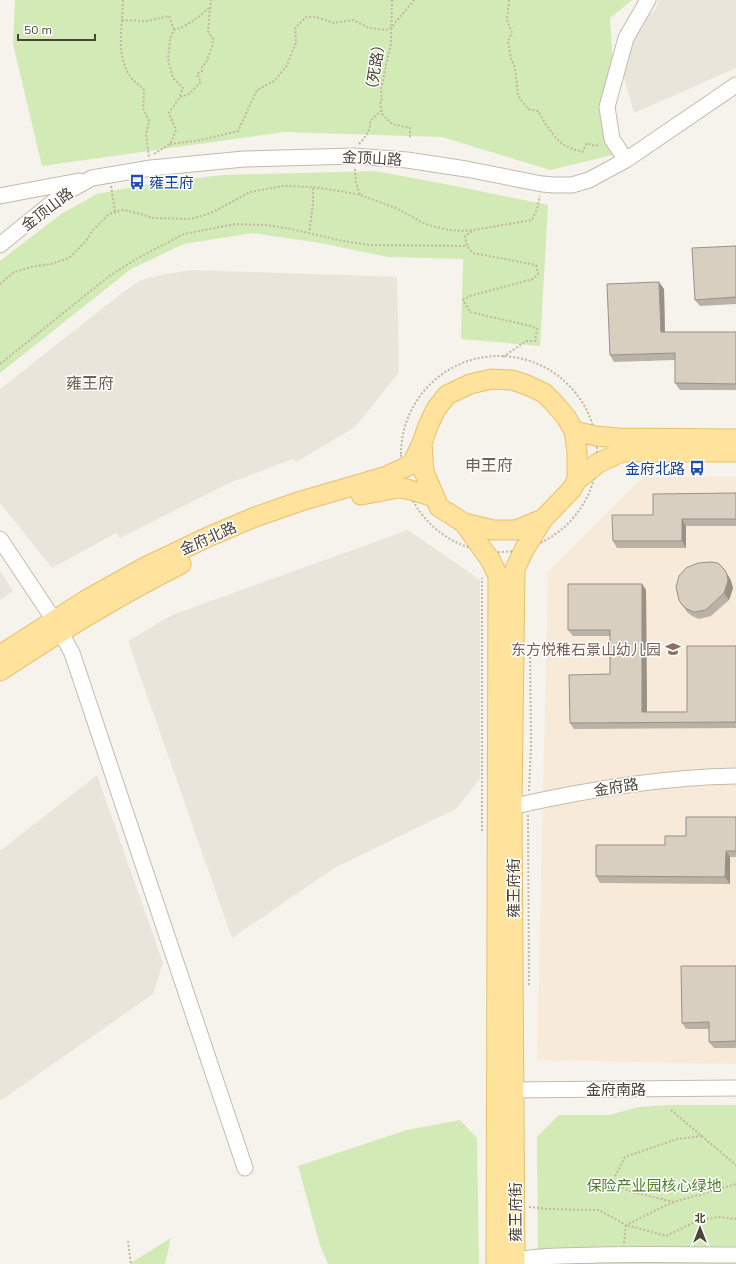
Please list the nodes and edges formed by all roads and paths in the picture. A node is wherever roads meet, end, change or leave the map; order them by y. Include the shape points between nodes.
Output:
1 (123, 0) edge
2 (211, 0) edge
3 (392, 0) edge
4 (414, 0) edge
5 (509, 0) edge
6 (648, 0) edge
7 (210, 6) junction
8 (122, 20) junction
9 (392, 27) junction
10 (174, 30) junction
11 (736, 85) edge
12 (180, 97) junction
13 (381, 111) junction
14 (410, 139) dead end
15 (612, 139) junction
16 (170, 144) junction
17 (356, 151) junction
18 (626, 160) junction
19 (150, 163) junction
20 (109, 175) junction
21 (92, 178) junction
22 (542, 184) junction
23 (313, 187) junction
24 (360, 195) junction
25 (0, 196) edge
26 (115, 212) junction
27 (474, 230) junction
28 (309, 234) junction
29 (0, 245) edge
30 (467, 246) junction
31 (0, 284) edge
32 (502, 358) junction
33 (0, 364) edge
34 (574, 431) junction
35 (596, 436) junction
36 (736, 438) edge
37 (422, 444) junction
38 (736, 452) edge
39 (598, 463) junction
40 (402, 468) junction
41 (577, 480) junction
42 (407, 490) junction
43 (434, 498) junction
44 (543, 520) junction
45 (464, 523) junction
46 (441, 529) dead end
47 (448, 533) dead end
48 (0, 539) edge
49 (531, 549) junction
50 (483, 550) junction
51 (57, 626) junction
52 (530, 642) dead end
53 (0, 655) edge
54 (0, 671) edge
55 (736, 776) edge
56 (512, 807) junction
57 (529, 992) dead end
58 (736, 1088) edge
59 (505, 1090) junction
60 (671, 1110) dead end
61 (702, 1136) junction
62 (736, 1165) edge
63 (245, 1168) dead end
64 (736, 1184) edge
65 (529, 1200) dead end
66 (674, 1202) junction
67 (736, 1219) edge
68 (626, 1225) junction
69 (128, 1241) dead end
70 (623, 1255) junction
71 (736, 1255) edge
72 (502, 1263) edge
73 (131, 1264) edge

1 - 8 path
2 - 7 path
3 - 9 path, （死路）
4 - 9 path
5 - 15 path via 507,20 512,33 508,41 518,96 528,110 538,111 550,131 569,148 582,152 587,143 594,146
6 - 15 street via 626,38 607,107
7 - 10 path via 197,19
7 - 12 path via 208,32 213,39 206,64 197,75 201,82 189,94
8 - 10 path via 147,21 169,16
8 - 19 path via 120,41 123,62 132,79 144,90 143,108 149,121 146,134
9 - 13 path, （死路） via 381,89
9 - 16 path via 387,30 369,28 353,20 334,23 316,17 306,17 295,28 296,43 286,67 274,80 257,90 238,131
10 - 12 path via 168,59 173,78 183,88
11 - 18 street, 金顶山路
12 - 16 path via 169,112 176,130
13 - 14 path, （死路） via 392,124 410,128
13 - 17 path via 370,121 371,127
15 - 18 street
16 - 19 path
17 - 19 street, 金顶山路
17 - 22 street, 金顶山路
17 - 24 path via 356,183
18 - 22 street, 金顶山路 via 589,180 572,185
19 - 20 street, 金顶山路
20 - 21 street, 金顶山路
20 - 26 path
21 - 25 street
21 - 29 street, 金顶山路 via 65,193
22 - 27 path via 538,210 532,220
23 - 24 path
23 - 26 path via 283,186 250,192 211,213 191,219 152,218 123,210
23 - 28 path
24 - 27 path via 396,208 425,224 444,229
26 - 31 path via 102,220 85,242 68,258 14,272
27 - 30 path via 465,236
28 - 30 path via 369,245
28 - 33 path via 265,225 234,224 184,234 136,259 114,274
30 - 32 path via 473,253 536,265 538,274 533,280 463,300 470,312 537,329 535,341 526,341
32 - 35 path via 547,368 578,393 591,418
32 - 40 path via 481,358 448,369 423,388 408,412 400,439
34 - 35 main road
34 - 37 main road, 金府北路 via 544,393 512,380 492,379 470,384 447,395 436,409
34 - 41 main road via 578,452
35 - 36 main road
35 - 39 path
37 - 40 main road, 金府北路 via 412,464
37 - 43 main road via 424,472
38 - 39 main road via 622,452
39 - 41 main road
39 - 49 path via 596,482 579,513 552,538
40 - 42 path
40 - 51 main road, 金府北路 via 387,476 294,503 210,536 86,600
41 - 44 main road, 雍王府街
42 - 43 main road, 金府北路
42 - 46 path via 422,515
42 - 51 main road, 金府北路 via 398,488 368,493 253,530
43 - 45 main road via 439,506
44 - 45 main road via 516,530 492,530
44 - 49 main road, 雍王府街
45 - 50 main road, 雍王府街
47 - 50 path via 460,542
48 - 51 street
49 - 50 path via 505,552
49 - 56 main road, 雍王府街 via 515,569
50 - 56 main road, 雍王府街 via 498,576
51 - 53 main road, 金府北路
51 - 54 main road, 金府北路
51 - 63 street via 72,653
52 - 56 path, 雍王府街 via 530,782
55 - 56 street, 金府路 via 618,786
56 - 57 path, 雍王府街
56 - 59 main road, 雍王府街
58 - 59 street, 金府南路
59 - 72 main road, 雍王府街
60 - 61 path
61 - 62 path
61 - 66 path via 677,1139 625,1157 612,1182 632,1192
64 - 66 path
65 - 68 path, 雍王府街 via 529,1207 599,1210
66 - 68 path
67 - 68 path via 718,1217 697,1221 666,1236
68 - 70 path
69 - 73 path
70 - 71 street
70 - 72 street via 528,1258

